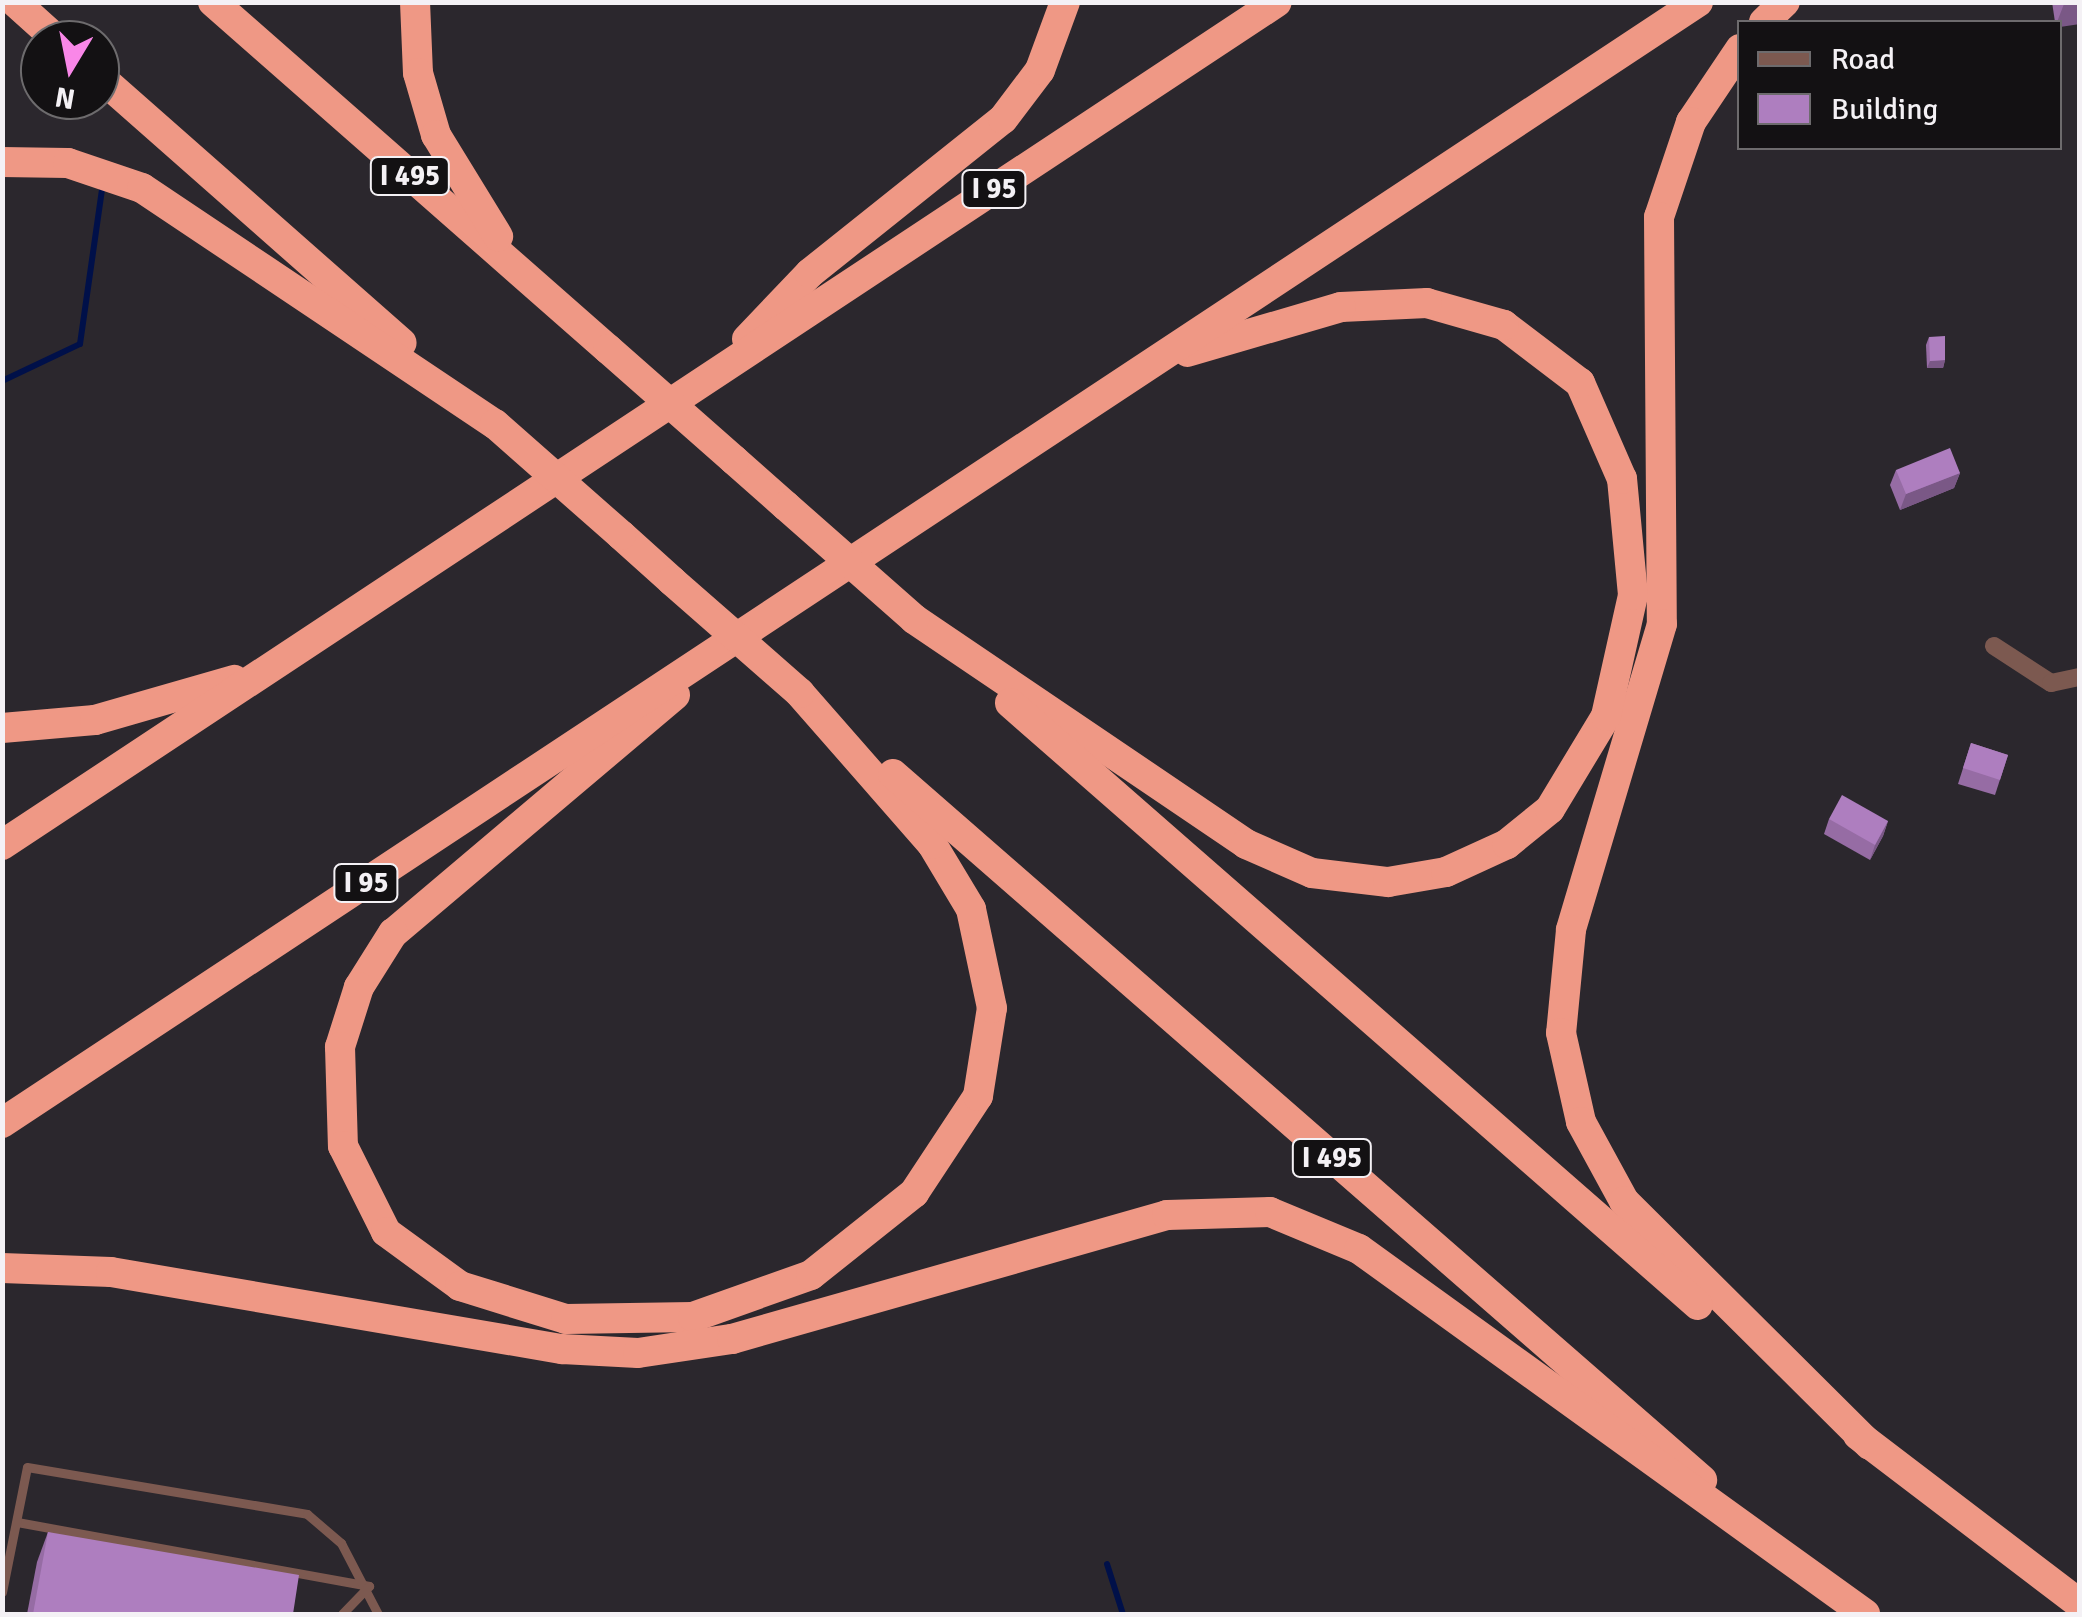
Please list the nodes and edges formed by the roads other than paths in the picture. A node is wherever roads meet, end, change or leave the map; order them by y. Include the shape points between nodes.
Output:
1 (14, 2) edge
2 (213, 2) edge
3 (415, 2) edge
4 (1065, 2) edge
5 (1276, 2) edge
6 (1698, 2) edge
7 (1786, 2) edge
8 (34, 20) edge
9 (1766, 20) edge
10 (1737, 53) edge
11 (120, 96) edge
12 (2, 162) edge
13 (608, 349) junction
14 (1155, 361) junction
15 (712, 376) junction
16 (495, 424) junction
17 (914, 619) junction
18 (729, 644) junction
19 (1994, 646) dead end
20 (266, 670) junction
21 (2080, 678) edge
22 (800, 693) junction
23 (2, 728) edge
24 (2, 844) edge
25 (2, 1123) edge
26 (2, 1268) edge
27 (1870, 1445) junction
28 (17, 1522) junction
29 (368, 1586) junction
30 (2, 1592) edge
31 (2080, 1604) edge
32 (342, 1614) edge
33 (378, 1614) edge
34 (1867, 1614) edge

1 - 8 highway
2 - 13 highway, I 495
3 - 13 highway via 418,73 452,170 504,243
4 - 15 highway via 1040,70 1004,119 810,273
5 - 15 highway, I 95
6 - 14 highway, I 95
7 - 9 highway
10 - 27 highway via 1690,122 1660,217 1662,624 1571,930 1562,1033 1581,1122 1624,1202
11 - 16 highway, I 495
12 - 16 highway via 68,163 142,188
13 - 17 highway, I 495, bridge
14 - 17 highway via 1323,311 1411,302 1504,325 1571,372 1618,464 1633,595 1606,716 1550,809 1507,844 1446,872 1388,882 1312,874 1246,844
14 - 18 highway, I 95
15 - 20 highway, I 95
16 - 22 highway, I 495, bridge
17 - 27 highway, I 495 via 1618,1237
18 - 22 highway via 629,739 413,913 358,987 338,1060 343,1146 372,1213 432,1271 566,1319 712,1312 840,1258 950,1149 990,1047 990,982 978,926 932,844
18 - 25 highway, I 95
19 - 21 street via 2051,684
20 - 23 highway via 95,720
20 - 24 highway, I 95
22 - 34 highway, I 495 via 1645,1432
26 - 34 highway via 111,1272 562,1349 638,1354 732,1339 1167,1215 1270,1212 1359,1249
27 - 31 highway, I 495
28 - 29 lane
28 - 29 lane via 27,1467 307,1514 341,1543
28 - 30 lane
29 - 32 lane
29 - 33 lane

